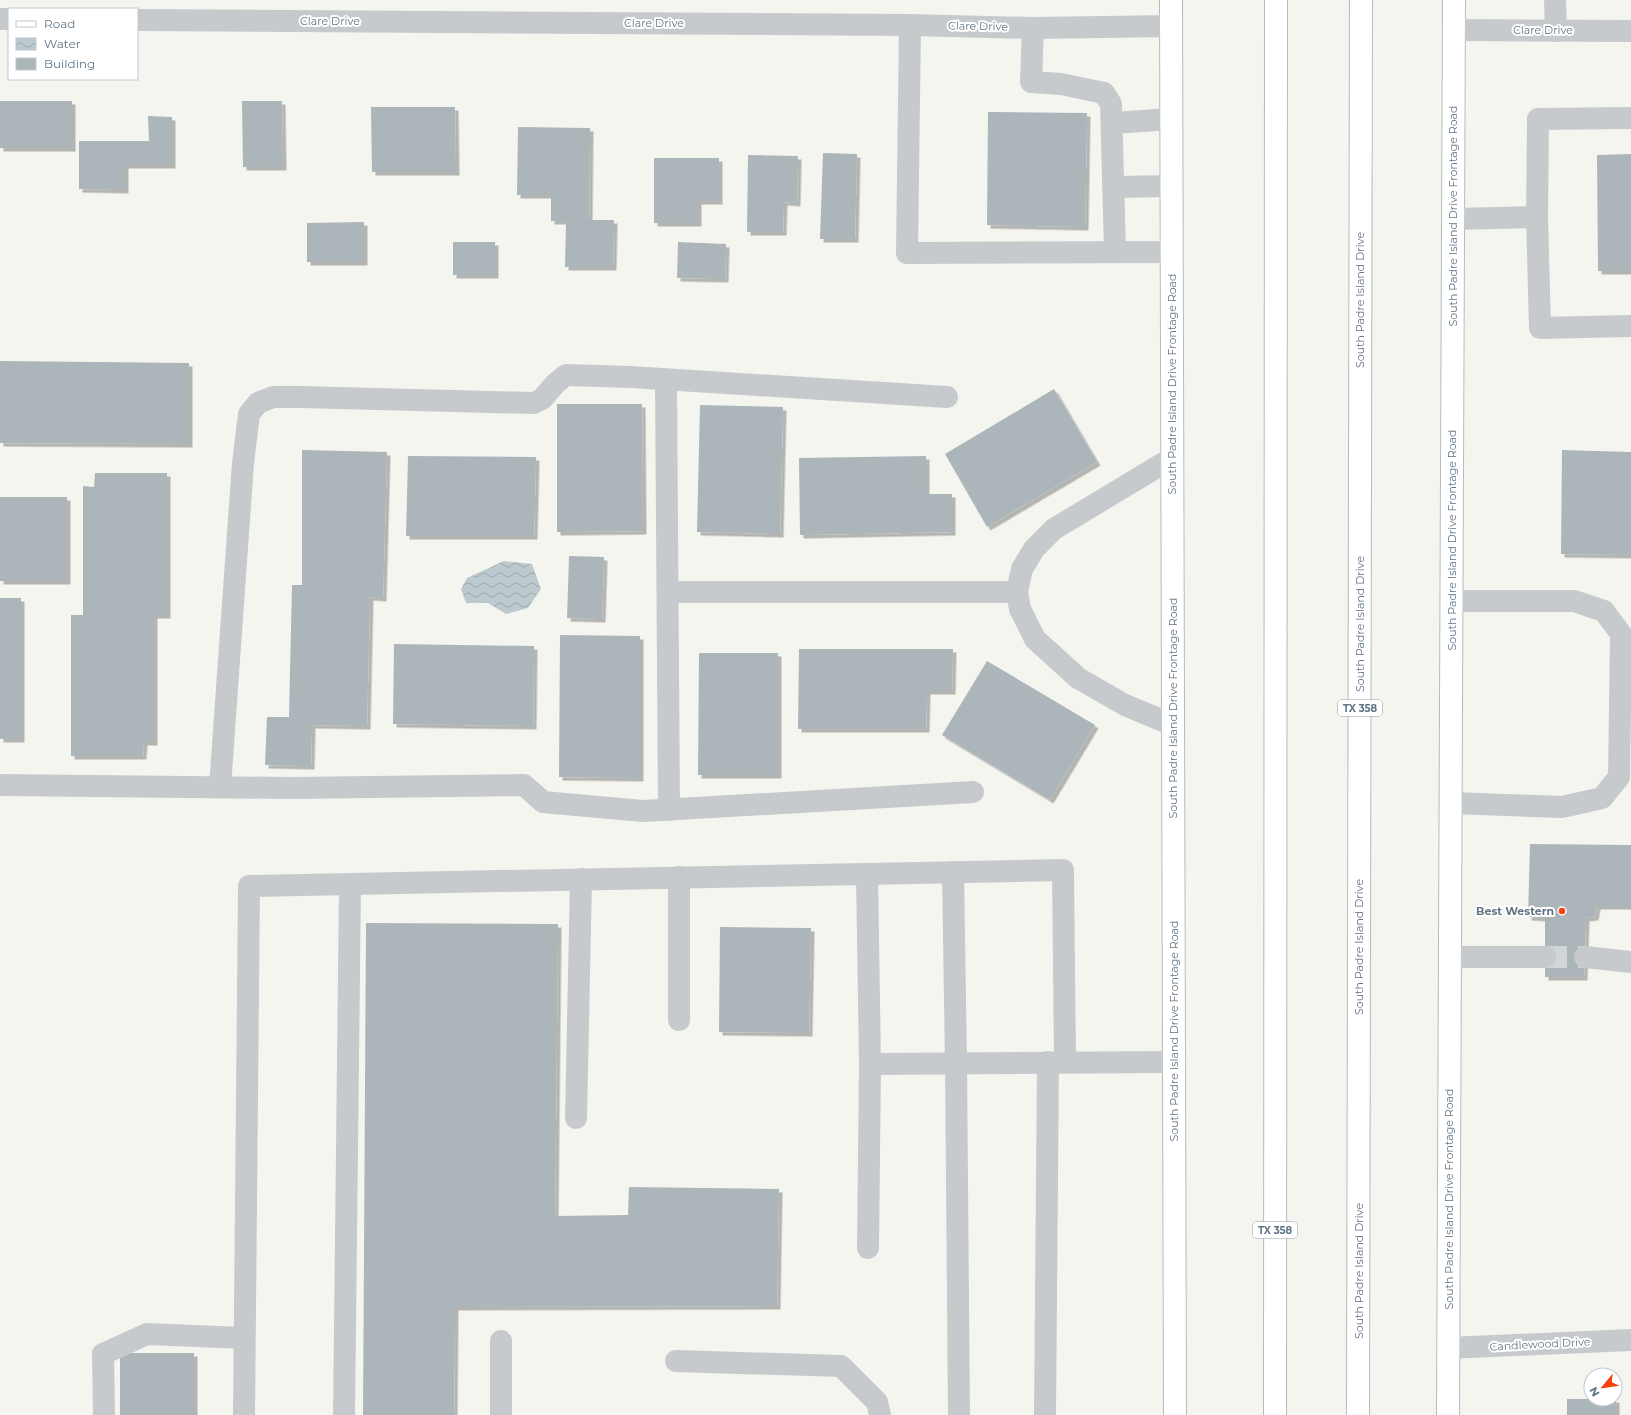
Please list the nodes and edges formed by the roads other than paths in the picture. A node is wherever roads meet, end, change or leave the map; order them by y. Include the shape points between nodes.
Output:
1 (1171, 0) edge
2 (1276, 0) edge
3 (1360, 0) edge
4 (1454, 0) edge
5 (1555, 0) edge
6 (138, 20) edge
7 (910, 25) junction
8 (1171, 26) junction
9 (1033, 28) junction
10 (1454, 30) junction
11 (1556, 31) junction
12 (1631, 31) edge
13 (1631, 118) edge
14 (1171, 119) junction
15 (1112, 123) junction
16 (1171, 186) junction
17 (1114, 187) junction
18 (1537, 217) junction
19 (1453, 219) junction
20 (1115, 252) junction
21 (1171, 252) junction
22 (1631, 326) edge
23 (666, 380) junction
24 (947, 397) dead end
25 (1172, 458) junction
26 (668, 592) junction
27 (1017, 592) junction
28 (1452, 601) junction
29 (1173, 725) junction
30 (0, 785) edge
31 (220, 787) junction
32 (973, 792) dead end
33 (1451, 803) junction
34 (669, 810) junction
35 (953, 872) junction
36 (867, 874) junction
37 (679, 877) junction
38 (581, 879) junction
39 (350, 884) junction
40 (1450, 957) junction
41 (1545, 957) tunnel mouth
42 (1585, 957) tunnel mouth
43 (1631, 962) edge
44 (679, 1020) dead end
45 (1056, 1062) junction
46 (1174, 1062) junction
47 (870, 1064) junction
48 (956, 1064) junction
49 (576, 1118) dead end
50 (868, 1248) dead end
51 (244, 1338) junction
52 (1631, 1340) edge
53 (501, 1342) dead end
54 (1448, 1348) junction
55 (676, 1361) dead end
56 (104, 1415) edge
57 (244, 1415) edge
58 (344, 1415) edge
59 (501, 1415) edge
60 (880, 1415) edge
61 (959, 1415) edge
62 (1045, 1415) edge
63 (1175, 1415) edge
64 (1275, 1415) edge
65 (1358, 1415) edge
66 (1448, 1415) edge

1 - 8 main road, South Padre Island Drive Frontage Road
2 - 64 main road, TX 358
3 - 65 main road, South Padre Island Drive / TX 358
4 - 10 main road, South Padre Island Drive Frontage Road
5 - 11 street
6 - 7 street, Clare Drive
7 - 9 street, Clare Drive
7 - 20 street via 907,253
8 - 9 street, Clare Drive
8 - 14 main road, South Padre Island Drive Frontage Road
9 - 15 street via 1031,82 1061,84 1104,93 1111,104
10 - 11 street, Clare Drive
10 - 19 main road, South Padre Island Drive Frontage Road
11 - 12 street, Clare Drive
13 - 18 street via 1538,119
14 - 15 street
14 - 16 main road, South Padre Island Drive Frontage Road
15 - 17 street
16 - 17 street
16 - 21 main road, South Padre Island Drive Frontage Road
17 - 20 street
18 - 19 street
18 - 22 street via 1540,328
19 - 28 main road, South Padre Island Drive Frontage Road
20 - 21 street
21 - 25 main road, South Padre Island Drive Frontage Road
23 - 24 street
23 - 26 street
23 - 31 street via 566,375 542,399 534,403 273,397 258,403 248,414 243,463
25 - 27 street via 1054,529 1034,549 1022,569
25 - 29 main road, South Padre Island Drive Frontage Road
26 - 27 street
26 - 34 street
27 - 29 street via 1020,609 1035,639 1078,678 1125,705
28 - 33 main road, South Padre Island Drive Frontage Road
28 - 33 street via 1574,601 1604,611 1621,634 1619,777 1602,798 1562,807
29 - 46 main road, South Padre Island Drive Frontage Road
30 - 31 street
31 - 34 street via 524,785 543,802 644,811
32 - 34 street
33 - 40 main road, South Padre Island Drive Frontage Road
35 - 36 street
35 - 45 street via 1063,870
35 - 48 street
36 - 37 street
36 - 47 street
37 - 38 street
37 - 44 street
38 - 39 street
38 - 49 street
39 - 51 street via 249,886
39 - 58 street
40 - 41 street
40 - 54 main road, South Padre Island Drive Frontage Road
42 - 43 street
45 - 46 street
45 - 48 street
45 - 62 street
46 - 63 main road, South Padre Island Drive Frontage Road
47 - 48 street
47 - 50 street
48 - 61 street
51 - 56 street via 147,1334 103,1354
51 - 57 street
52 - 54 street, Candlewood Drive
53 - 59 street
54 - 66 main road, South Padre Island Drive Frontage Road
55 - 60 street via 841,1366 877,1402

